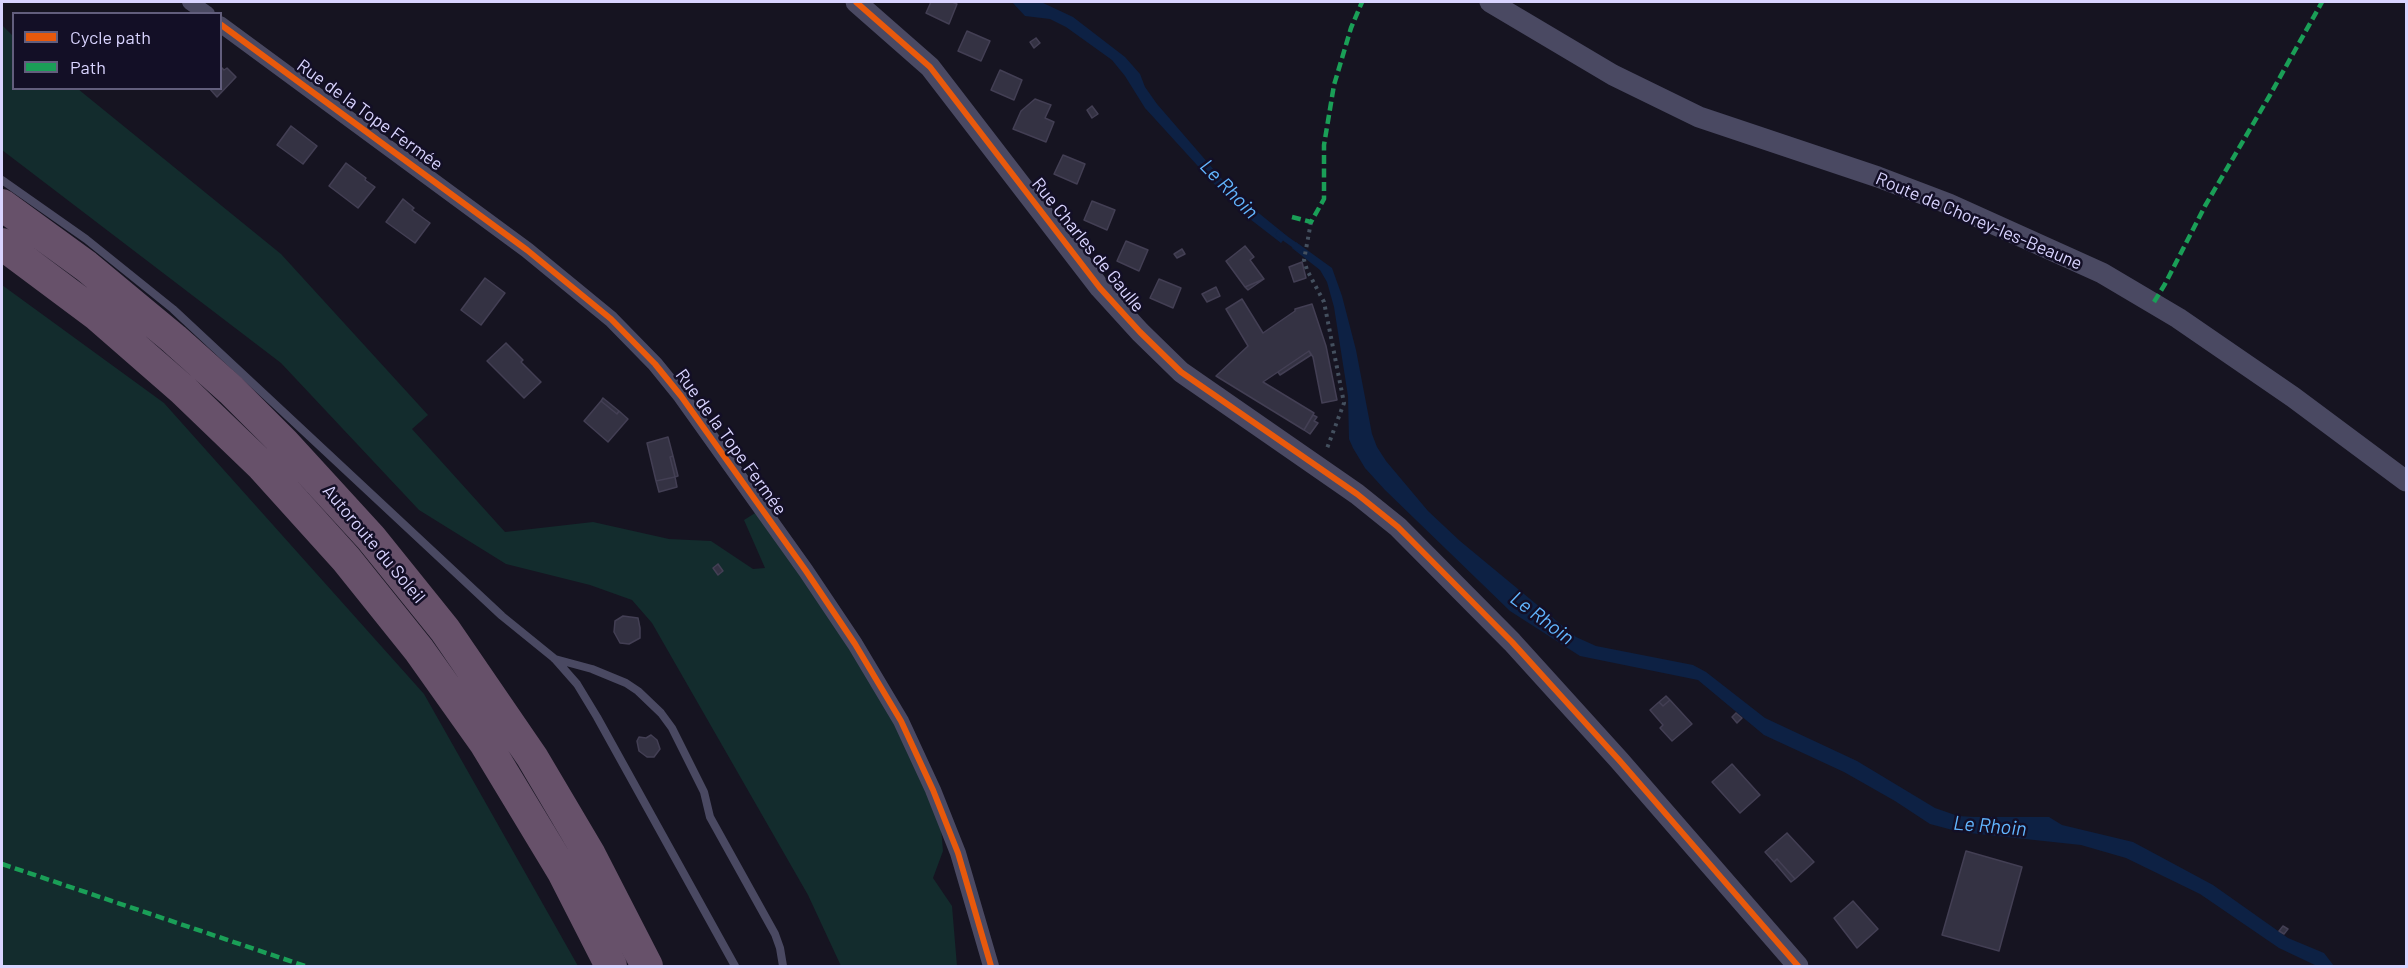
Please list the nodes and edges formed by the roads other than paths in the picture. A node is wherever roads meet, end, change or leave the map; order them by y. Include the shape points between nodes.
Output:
1 (190, 2) edge
2 (856, 2) edge
3 (1490, 2) edge
4 (204, 12) edge
5 (222, 25) edge
6 (2, 180) edge
7 (2, 205) edge
8 (2, 244) edge
9 (2406, 481) edge
10 (555, 658) junction
11 (611, 966) edge
12 (647, 966) edge
13 (735, 966) edge
14 (783, 966) edge
15 (991, 966) edge
16 (1798, 966) edge

1 - 4 street
2 - 16 street, Rue Charles de Gaulle via 930,67 1100,288 1140,332 1182,372 1320,467 1398,527 1512,642
3 - 9 street, Route de Chorey-les-Beaune via 1613,75 1699,117 1940,200 2102,273 2178,318
5 - 15 street, Rue de la Tope Fermée via 557,274 635,342 681,396 806,571 901,721 958,853
6 - 10 lane via 86,239 173,309 502,616
7 - 12 highway, Autoroute du Soleil via 93,272 231,390 371,538 451,638 532,757 590,855
8 - 11 highway, Autoroute du Soleil via 97,315 183,390 256,460 346,559 425,658 490,750 563,872
10 - 13 lane via 597,717
10 - 14 lane via 626,683 661,713 704,792 710,817 775,934

